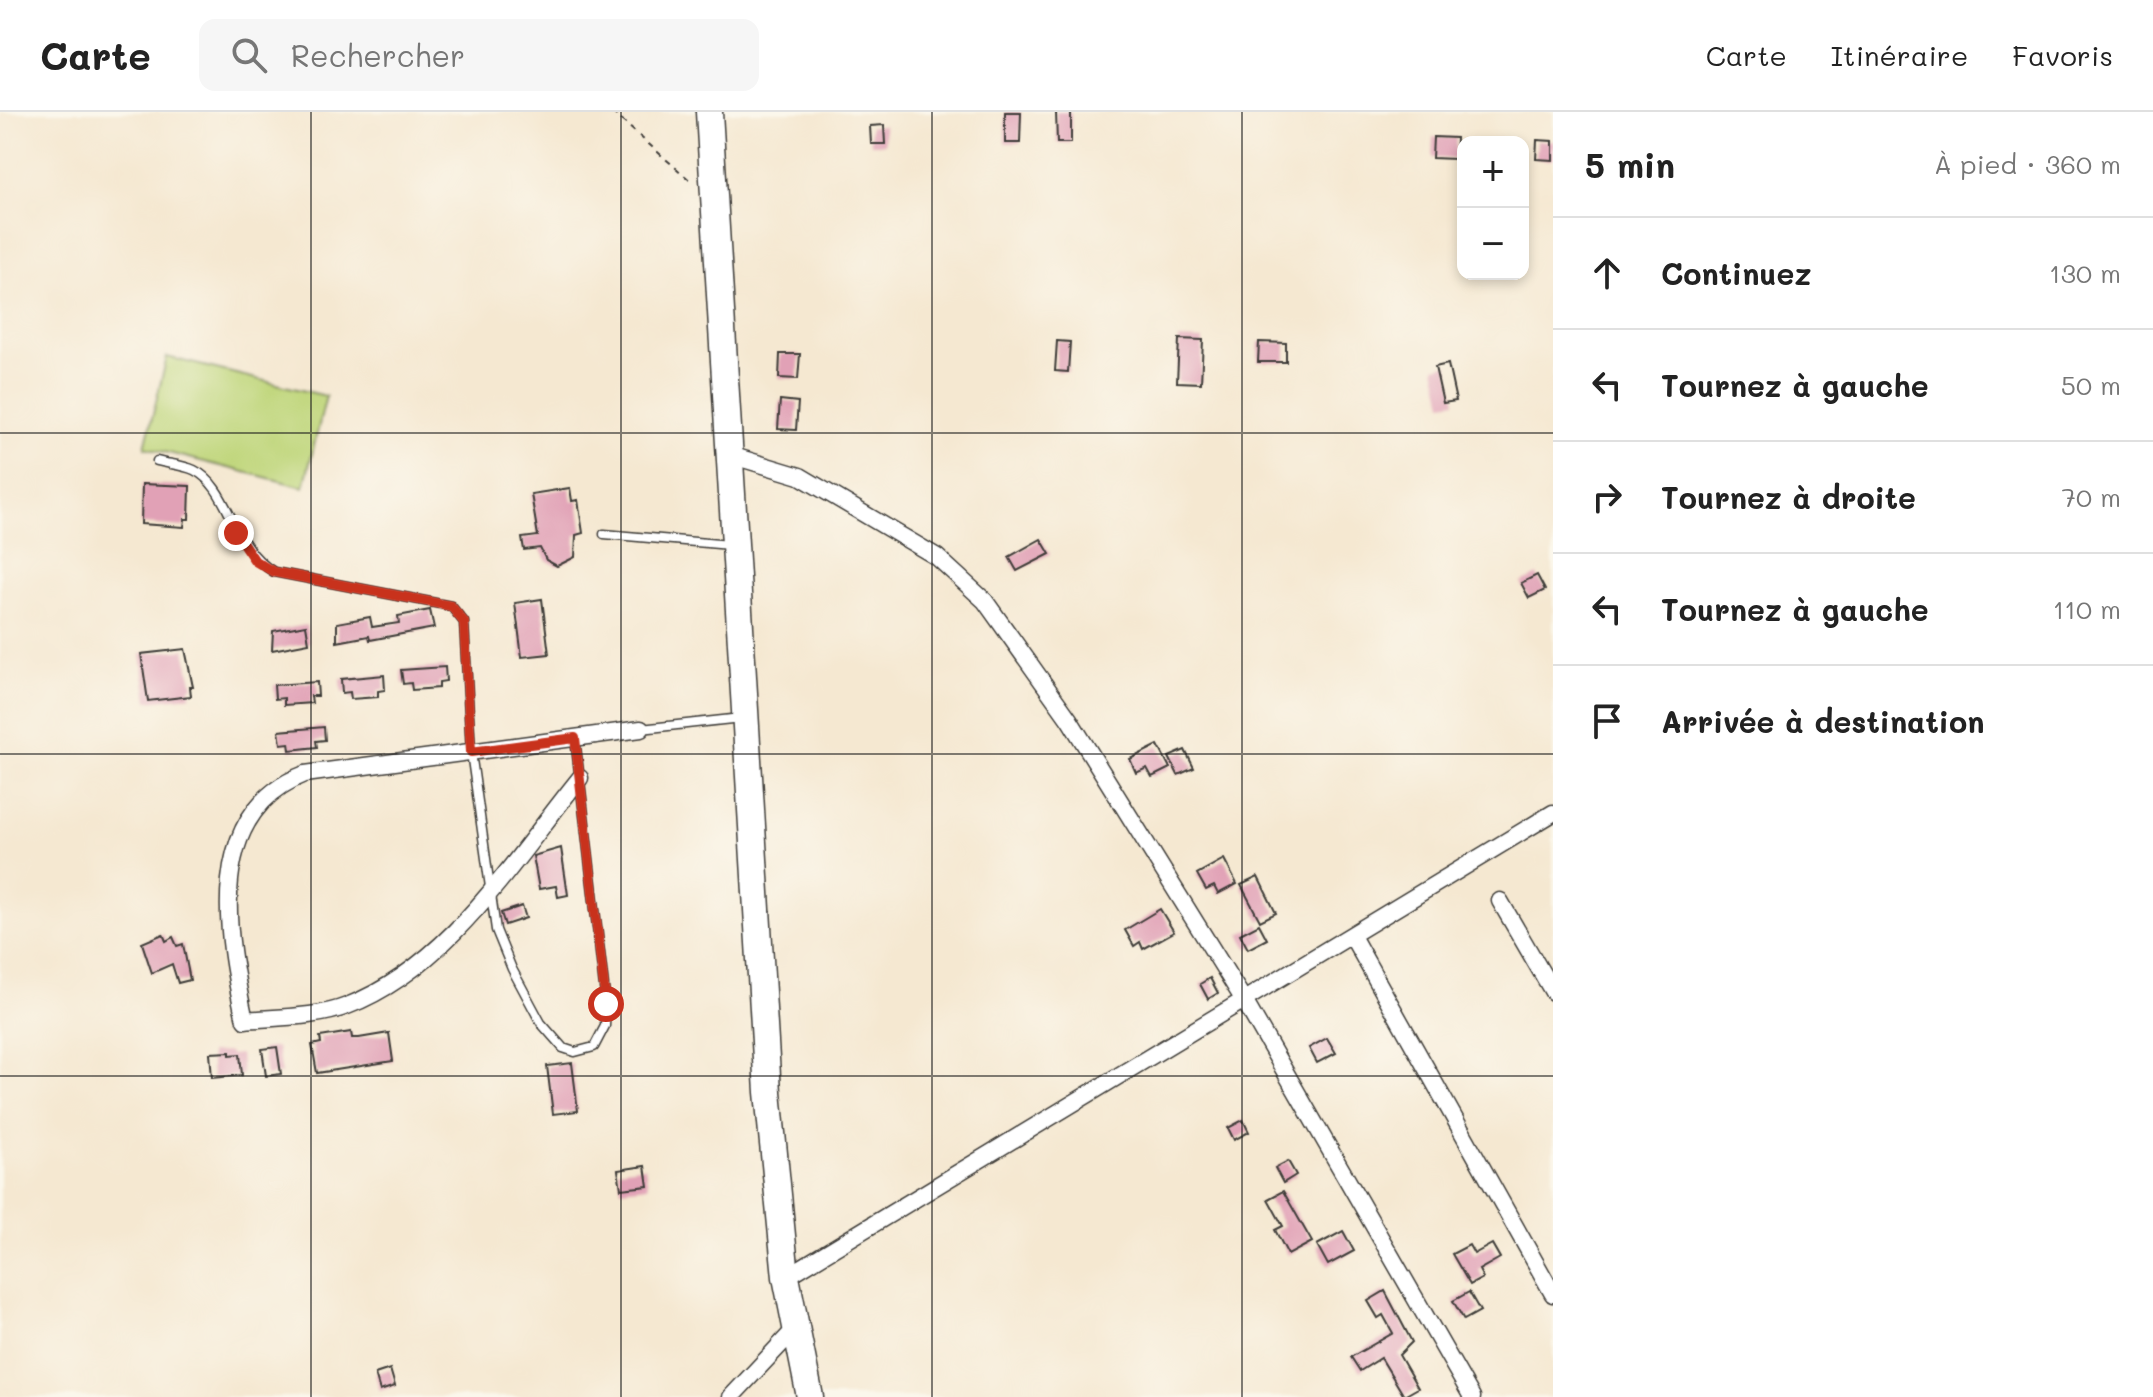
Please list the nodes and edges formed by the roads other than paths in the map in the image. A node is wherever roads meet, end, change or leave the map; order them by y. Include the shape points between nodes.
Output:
1 (709, 112) edge
2 (730, 455) junction
3 (157, 461) dead end
4 (604, 534) dead end
5 (735, 545) junction
6 (745, 717) junction
7 (641, 729) joint
8 (575, 738) junction
9 (471, 752) junction
10 (580, 778) junction
11 (1553, 813) edge
12 (491, 888) junction
13 (1500, 901) dead end
14 (1352, 936) junction
15 (1553, 992) edge
16 (1245, 1002) junction
17 (786, 1277) junction
18 (1553, 1294) edge
19 (795, 1329) junction
20 (731, 1397) edge
21 (810, 1397) edge
22 (1472, 1397) edge

1 - 2 highway
2 - 5 highway
2 - 16 street via 800,476 937,557 985,601 1069,719
3 - 9 lane via 196,471 218,493 255,561 274,572 451,606 464,622
4 - 5 lane
5 - 6 highway
6 - 7 lane
6 - 17 highway via 768,1092
7 - 8 street
8 - 9 street
8 - 10 lane
9 - 12 lane
9 - 12 street via 305,774 281,783 262,801 244,825 232,860 228,917 245,1020 346,1007 391,983 434,951
10 - 12 street
10 - 12 lane via 606,1004 605,1026 594,1047 575,1052 563,1048 541,1023 496,930
11 - 14 street
13 - 15 street
14 - 16 street
14 - 18 street
16 - 17 street
16 - 22 street
17 - 19 highway
19 - 20 street
19 - 21 highway

